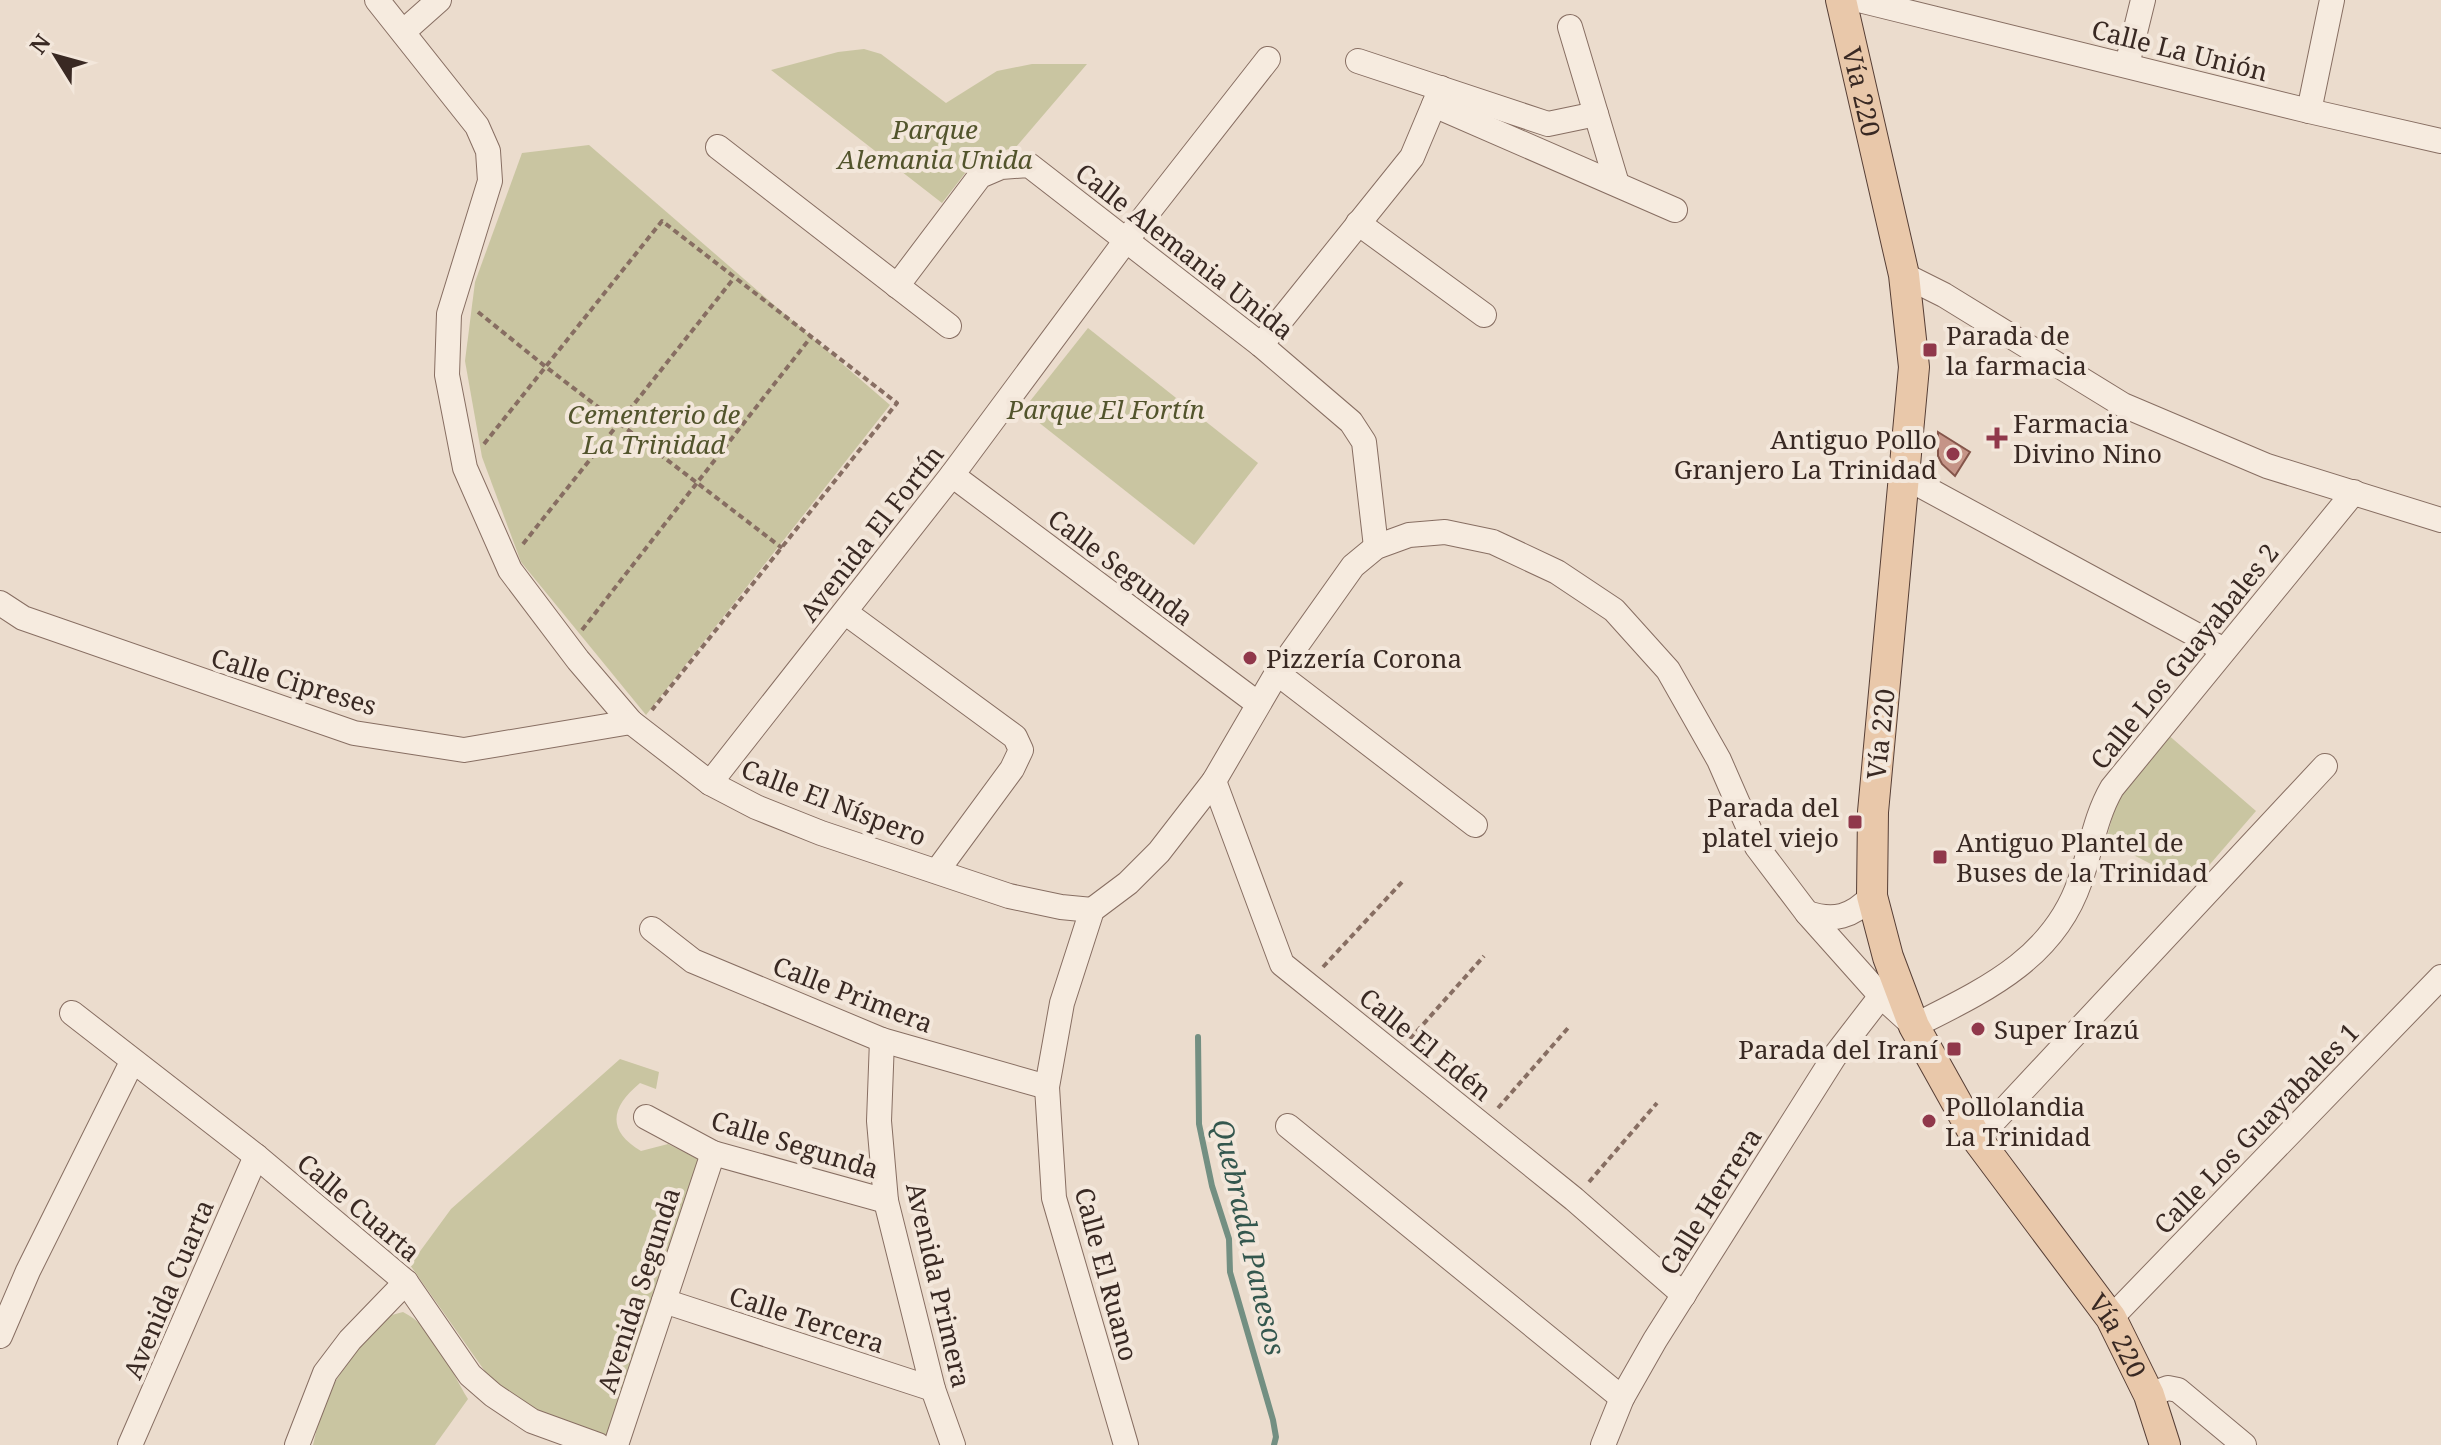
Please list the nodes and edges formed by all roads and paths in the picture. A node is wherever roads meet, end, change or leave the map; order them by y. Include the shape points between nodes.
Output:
1 (377, 0) edge
2 (439, 0) edge
3 (1841, 0) edge
4 (1859, 0) edge
5 (2143, 0) edge
6 (2332, 0) edge
7 (1570, 27) dead end
8 (403, 32) junction
9 (1268, 59) dead end
10 (1358, 61) dead end
11 (2127, 65) junction
12 (1438, 96) junction
13 (2309, 111) junction
14 (1596, 114) junction
15 (2441, 141) edge
16 (718, 147) dead end
17 (1617, 184) junction
18 (1675, 210) dead end
19 (1358, 223) junction
20 (1127, 239) junction
21 (1904, 275) junction
22 (734, 277) junction
23 (897, 286) junction
24 (478, 312) dead end
25 (1484, 315) dead end
26 (949, 326) dead end
27 (811, 337) junction
28 (1261, 345) junction
29 (546, 367) junction
30 (619, 423) junction
31 (465, 468) junction
32 (952, 475) junction
33 (1905, 477) junction
34 (697, 483) junction
35 (2354, 492) junction
36 (2441, 520) edge
37 (521, 546) dead end
38 (1376, 547) junction
39 (782, 548) junction
40 (0, 603) edge
41 (846, 613) junction
42 (580, 631) dead end
43 (2224, 650) junction
44 (1277, 673) junction
45 (1257, 703) junction
46 (634, 725) junction
47 (2325, 766) dead end
48 (1214, 781) junction
49 (710, 783) junction
50 (1475, 825) dead end
51 (937, 871) junction
52 (1402, 882) dead end
53 (1872, 896) junction
54 (1092, 910) junction
55 (1807, 913) junction
56 (652, 929) dead end
57 (1484, 956) dead end
58 (2441, 977) edge
59 (1307, 984) junction
60 (1881, 996) junction
61 (72, 1013) dead end
62 (1914, 1026) junction
63 (1568, 1028) dead end
64 (882, 1040) junction
65 (1395, 1056) junction
66 (132, 1062) junction
67 (1047, 1087) junction
68 (1657, 1103) dead end
69 (646, 1117) dead end
70 (1483, 1125) junction
71 (1288, 1126) dead end
72 (1977, 1139) junction
73 (713, 1153) junction
74 (256, 1156) junction
75 (1574, 1199) junction
76 (886, 1201) junction
77 (406, 1282) junction
78 (1684, 1295) junction
79 (664, 1301) junction
80 (2111, 1318) junction
81 (0, 1336) edge
82 (933, 1389) junction
83 (2149, 1395) junction
84 (1622, 1398) junction
85 (130, 1445) edge
86 (297, 1445) edge
87 (598, 1445) edge
88 (616, 1445) edge
89 (953, 1445) edge
90 (1126, 1445) edge
91 (1603, 1445) edge
92 (2165, 1445) edge
93 (2244, 1445) edge

1 - 8 street, Calle El Níspero
2 - 8 street
3 - 21 main road, Vía 220
4 - 11 street, Calle La Unión
5 - 11 street
6 - 13 street
7 - 14 street
8 - 31 street, Calle El Níspero via 477,126 488,151 490,181 449,314 447,375
9 - 20 street
10 - 12 street
11 - 13 street, Calle La Unión
12 - 14 street via 1548,124
12 - 17 street
12 - 19 street via 1412,157
13 - 15 street, Calle La Unión
14 - 17 street
16 - 23 street
17 - 18 street
19 - 25 street
19 - 28 street
20 - 23 street, Calle Alemania Unida via 1029,165 1001,167 980,176
20 - 28 street, Calle Alemania Unida
20 - 32 street, Avenida El Fortín
21 - 33 main road, Vía 220 via 1914,367
21 - 35 street via 2123,405 2267,466
22 - 27 path
22 - 29 path via 662,221
22 - 30 path
23 - 26 street
24 - 29 path
27 - 34 path
27 - 39 path via 897,403
28 - 38 street, Calle Alemania Unida via 1351,422 1364,442
29 - 30 path
29 - 31 path
30 - 34 path
30 - 37 path
31 - 46 street, Calle El Níspero via 510,570
32 - 41 street, Avenida El Fortín
32 - 45 street, Calle Segunda
33 - 43 street
33 - 53 main road, Vía 220 via 1873,812
34 - 39 path
34 - 42 path
35 - 36 street
35 - 43 street, Calle Los Guayabales 2
38 - 44 street via 1353,566
38 - 55 street via 1409,535 1445,532 1493,542 1557,572 1614,610 1668,670 1719,760 1757,847
39 - 46 path
40 - 46 street, Calle Cipreses via 23,618 354,733 464,750
41 - 49 street, Avenida El Fortín
41 - 51 street via 1015,737 1021,750
43 - 62 street, Calle Los Guayabales 2 via 2102,804 2070,906 2053,930 2008,975
44 - 45 street
44 - 50 street
45 - 48 street
46 - 49 street, Calle El Níspero
47 - 72 street
48 - 54 street via 1159,852
48 - 59 street, Calle El Edén via 1282,964
49 - 51 street, Calle El Níspero via 821,833
51 - 54 street, Calle El Níspero via 1009,896
52 - 59 path
53 - 55 street via 1843,917
53 - 62 main road, Vía 220
54 - 67 street, Calle El Ruano via 1062,1003
55 - 60 street
56 - 64 street, Calle Primera via 693,961
57 - 65 path
58 - 80 street, Calle Los Guayabales 1
59 - 65 street, Calle El Edén
60 - 62 street
60 - 78 street, Calle Herrera via 1825,1070
61 - 66 street, Calle Cuarta
62 - 72 main road, Vía 220
63 - 70 path
64 - 67 street, Calle Primera
64 - 76 street, Avenida Primera via 879,1121
65 - 70 street, Calle El Edén
66 - 74 street, Calle Cuarta
66 - 81 street
67 - 90 street, Calle El Ruano via 1054,1198
68 - 75 path
69 - 73 street, Calle Segunda
70 - 75 street, Calle El Edén
71 - 84 street
72 - 80 main road, Vía 220
73 - 76 street, Calle Segunda
73 - 79 street, Avenida Segunda
74 - 77 street, Calle Cuarta
74 - 85 street, Avenida Cuarta
75 - 78 street, Calle El Edén
76 - 82 street, Avenida Primera
77 - 86 street via 325,1373
77 - 87 street, Calle Cuarta via 470,1375 493,1395 532,1421
78 - 84 street, Calle Herrera
79 - 82 street, Calle Tercera
79 - 88 street, Avenida Segunda
80 - 83 main road, Vía 220
82 - 89 street, Avenida Primera
83 - 92 main road, Vía 220
83 - 93 street via 2178,1390
84 - 91 street, Calle Herrera

